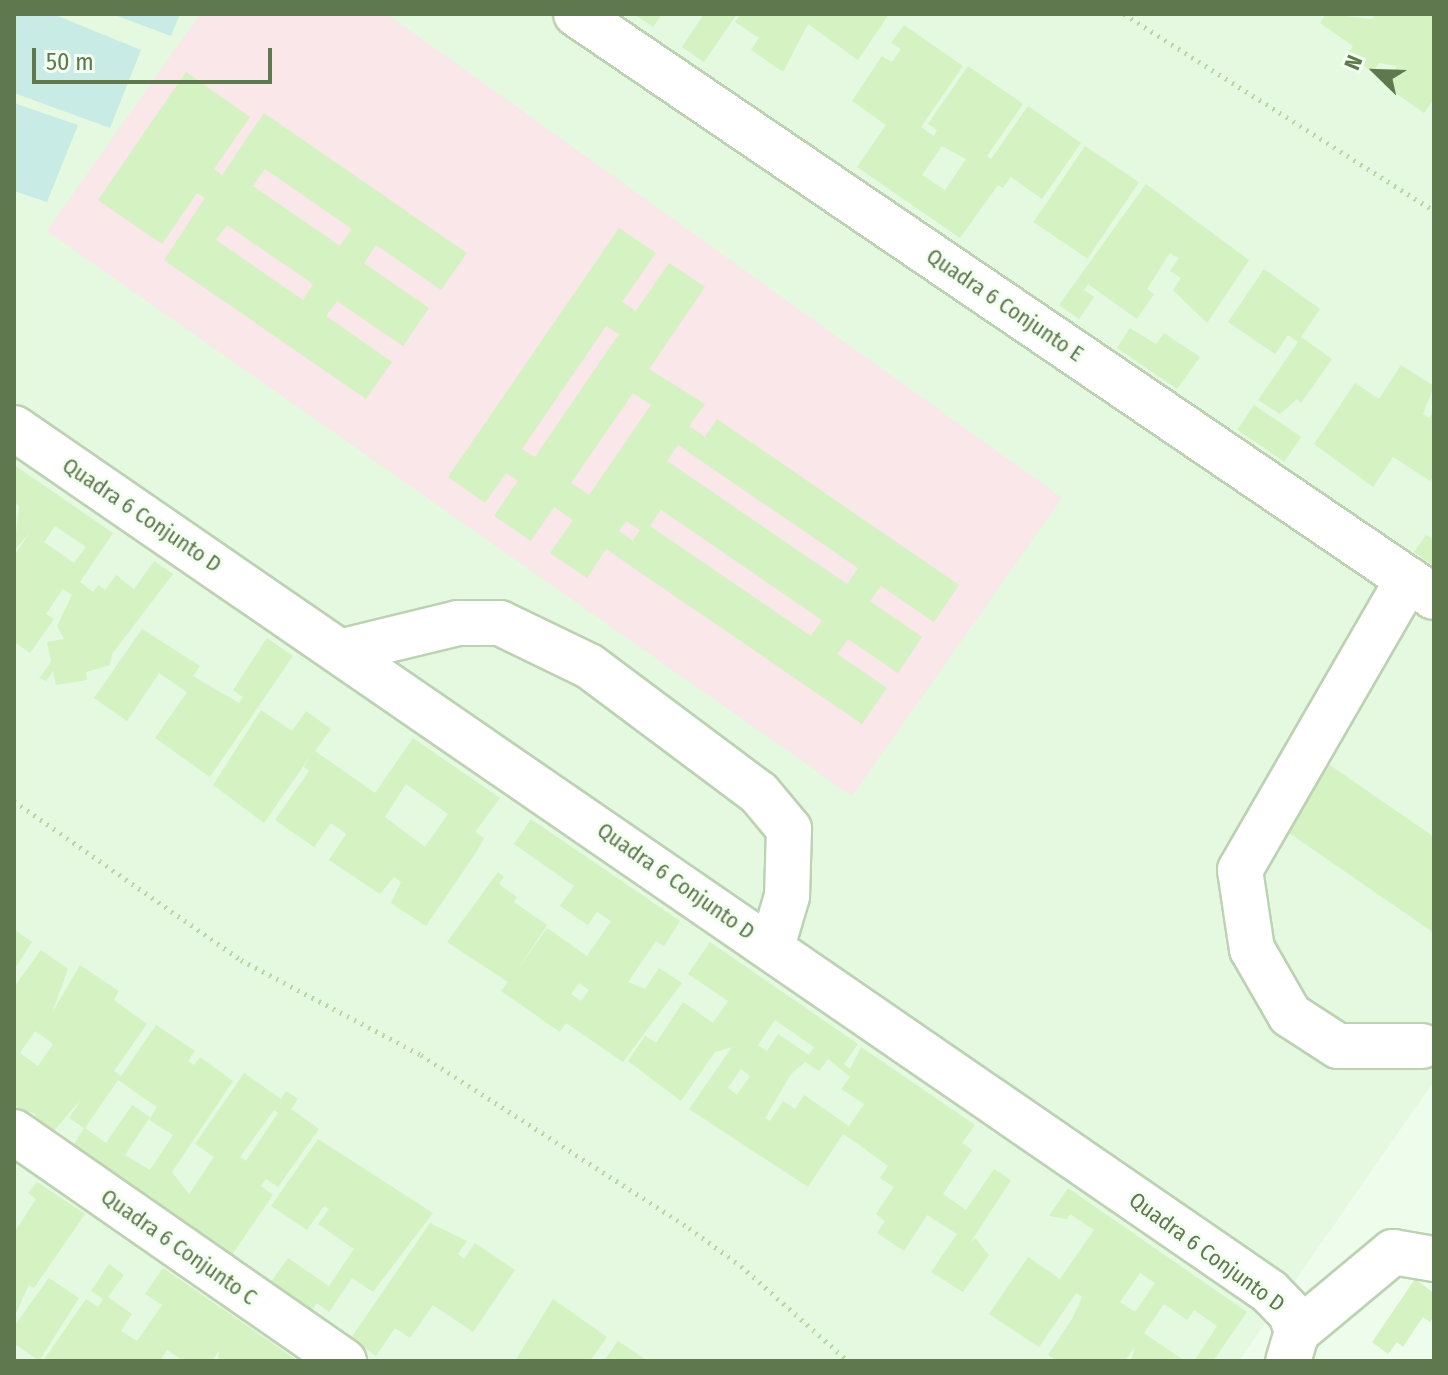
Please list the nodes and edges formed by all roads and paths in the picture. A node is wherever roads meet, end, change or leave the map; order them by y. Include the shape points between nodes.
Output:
1 (576, 14) edge
2 (1124, 14) edge
3 (1434, 211) edge
4 (14, 428) edge
5 (1421, 588) edge
6 (343, 651) junction
7 (14, 801) edge
8 (772, 947) junction
9 (1422, 1046) dead end
10 (14, 1132) edge
11 (1434, 1259) edge
12 (1292, 1347) edge
13 (344, 1361) edge
14 (848, 1361) edge

1 - 5 street, Quadra 6 Conjunto E
2 - 3 path
4 - 6 street, Quadra 6 Conjunto D
5 - 9 street via 1240,870 1252,949 1290,1015 1338,1046
6 - 8 street, Quadra 6 Conjunto D
6 - 8 street via 458,623 500,623 589,666 759,793 789,829 787,896
7 - 14 path via 241,960 421,1055 689,1228 784,1301
8 - 12 street, Quadra 6 Conjunto D via 1270,1292 1291,1314
10 - 13 street, Quadra 6 Conjunto C
11 - 12 street via 1393,1252

